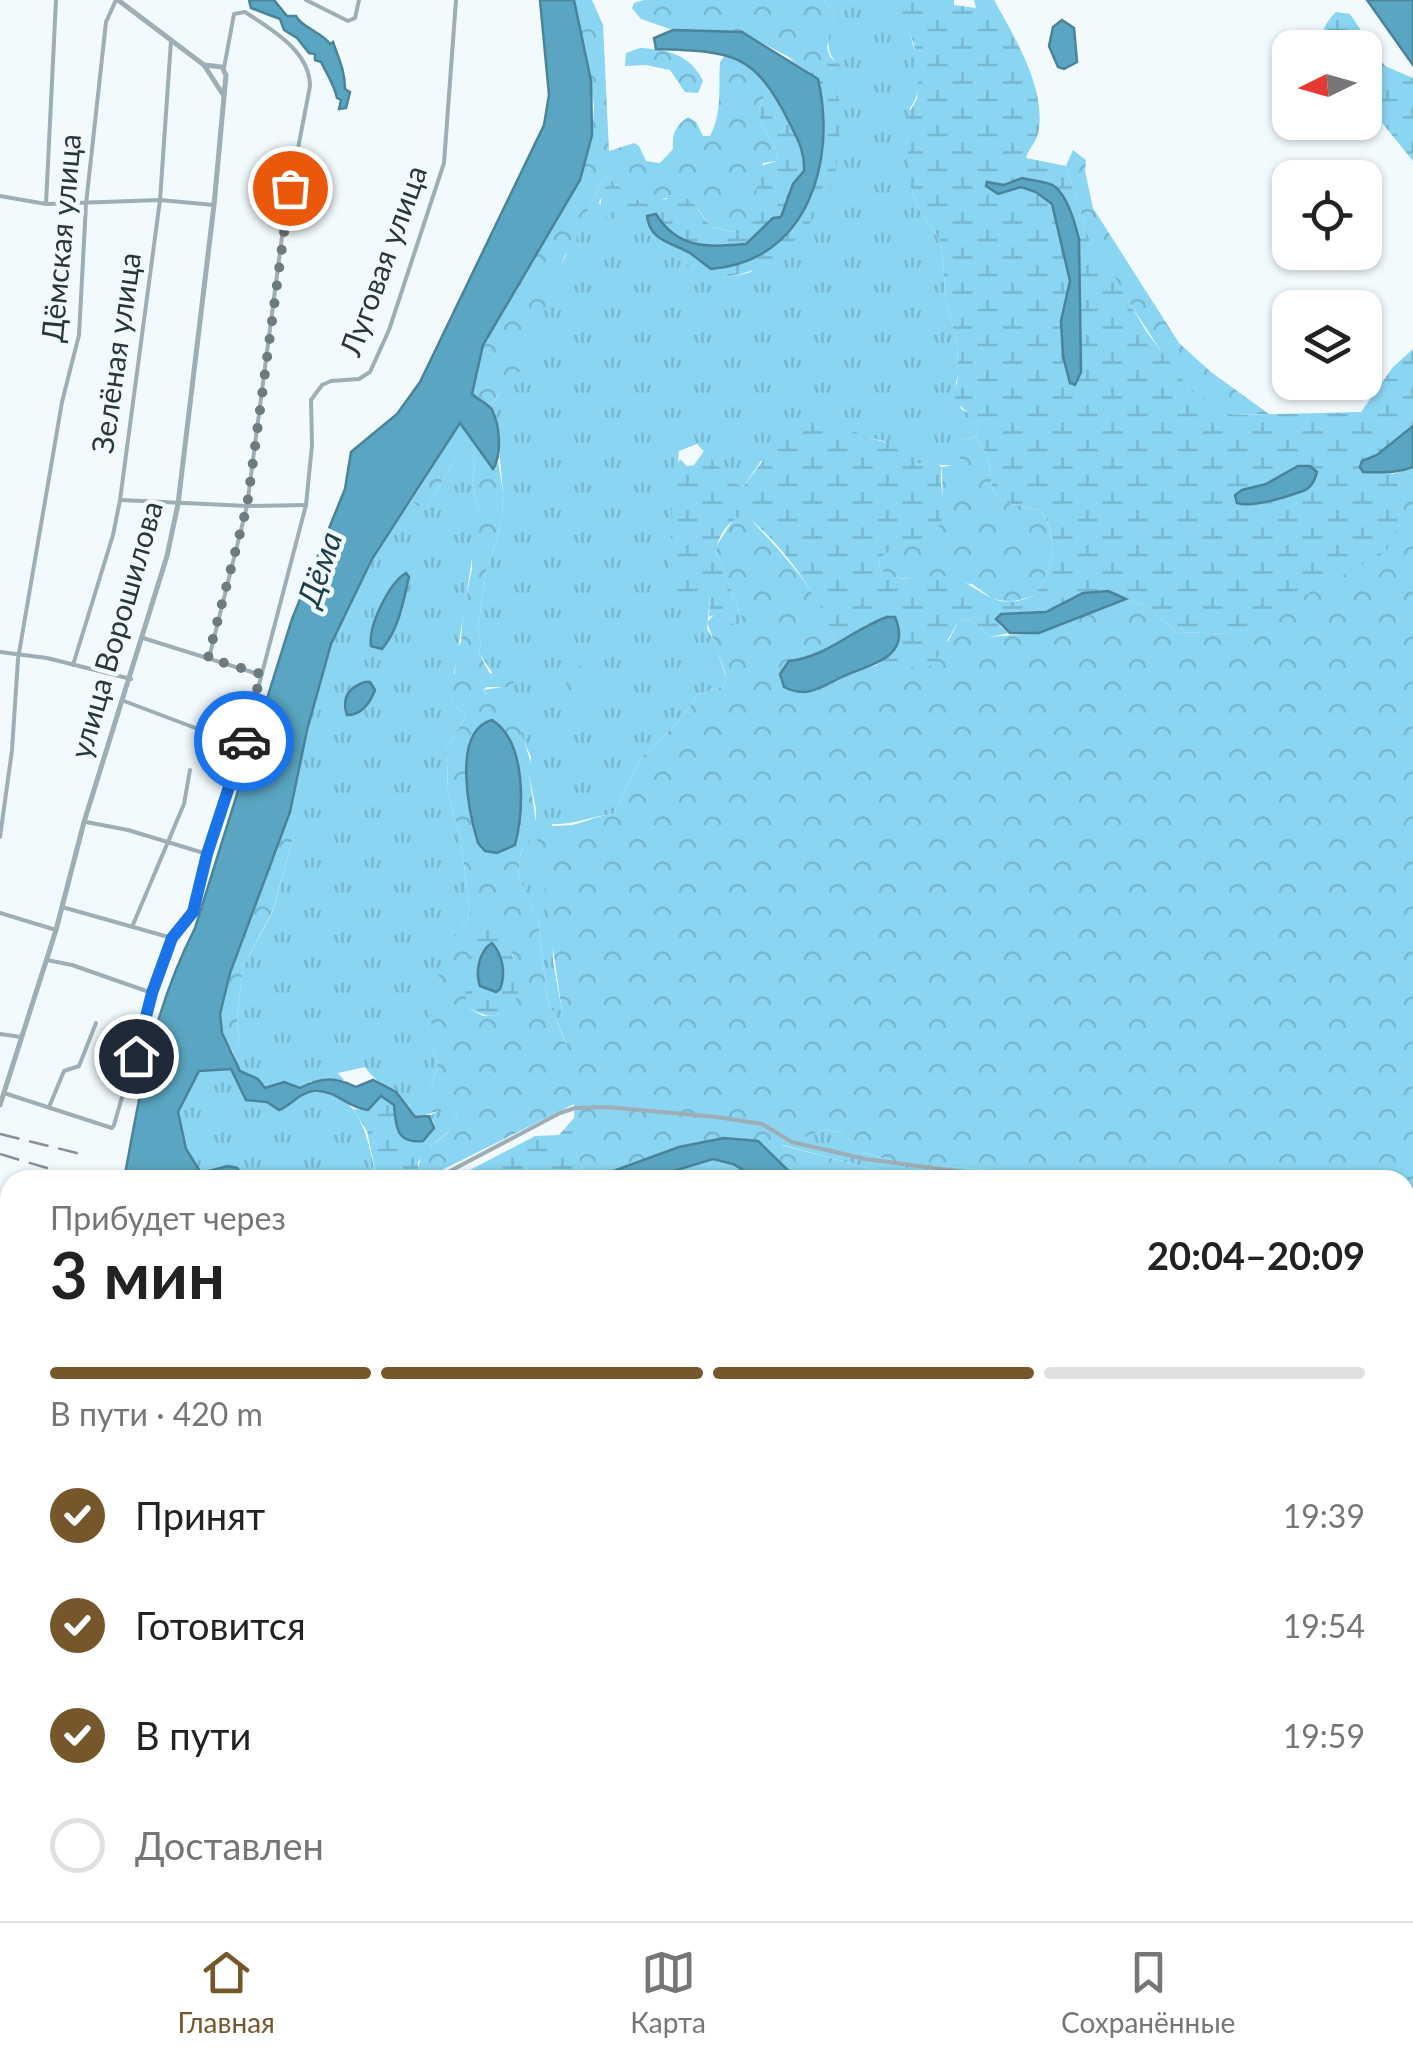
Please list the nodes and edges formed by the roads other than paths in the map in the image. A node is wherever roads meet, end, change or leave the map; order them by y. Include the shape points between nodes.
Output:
1 (56, 0) edge
2 (117, 0) edge
3 (306, 0) edge
4 (359, 0) edge
5 (456, 0) edge
6 (171, 41) junction
7 (204, 65) junction
8 (220, 67) junction
9 (218, 78) junction
10 (0, 196) edge
11 (160, 200) junction
12 (46, 204) junction
13 (86, 204) junction
14 (214, 205) junction
15 (120, 500) junction
16 (178, 504) junction
17 (247, 506) junction
18 (306, 506) junction
19 (143, 638) junction
20 (0, 652) edge
21 (18, 656) junction
22 (208, 658) junction
23 (72, 665) junction
24 (261, 674) junction
25 (130, 679) junction
26 (124, 701) junction
27 (243, 746) junction
28 (190, 770) dead end
29 (0, 774) edge
30 (8, 775) junction
31 (84, 822) junction
32 (0, 838) edge
33 (168, 844) junction
34 (207, 854) junction
35 (61, 906) junction
36 (0, 913) edge
37 (132, 927) junction
38 (56, 930) junction
39 (172, 938) junction
40 (46, 960) junction
41 (152, 993) junction
42 (96, 1023) dead end
43 (0, 1034) edge
44 (21, 1037) junction
45 (4, 1093) junction
46 (0, 1104) edge
47 (50, 1107) junction
48 (452, 1170) edge
49 (937, 1170) edge

1 - 12 street
2 - 6 street, улица Ворошилова
2 - 13 street, Дёмская улица via 106,22
3 - 4 street via 348,21
5 - 18 street, Луговая улица via 444,163 370,372 322,385 311,400
6 - 7 street, улица Ворошилова
6 - 11 street, Зелёная улица
7 - 8 street, улица Ворошилова
7 - 9 street, улица Ворошилова
8 - 9 street
8 - 9 street
8 - 17 street via 234,14 245,12 277,33 310,77
9 - 14 street, улица Ворошилова
10 - 12 street
11 - 13 street
11 - 14 street
11 - 15 street, Зелёная улица
12 - 13 street
13 - 21 street, Дёмская улица via 79,335
14 - 16 street, улица Ворошилова
15 - 16 street
15 - 23 street, Зелёная улица
16 - 17 street
16 - 19 street, улица Ворошилова
17 - 18 street
17 - 22 street
18 - 24 street, Луговая улица
19 - 22 street
19 - 25 street, улица Ворошилова
20 - 21 street
21 - 23 street
21 - 30 street, Дёмская улица
22 - 24 street
23 - 25 street
24 - 27 street, Луговая улица
25 - 26 street, улица Ворошилова
26 - 27 street
26 - 31 street, улица Ворошилова
27 - 34 street, Луговая улица
28 - 33 street
29 - 30 street
30 - 32 street, Дёмская улица
31 - 33 street
31 - 35 street, улица Ворошилова
33 - 34 street
33 - 37 street
34 - 39 street, Луговая улица via 193,912
35 - 37 street
35 - 38 street, улица Ворошилова
36 - 38 street
37 - 39 street
38 - 40 street, улица Ворошилова
39 - 41 street, Луговая улица
40 - 41 street
40 - 44 street, улица Ворошилова
41 - 47 street, Луговая улица via 112,1128
42 - 47 street via 80,1066 64,1071
43 - 44 street
44 - 45 street, улица Ворошилова
45 - 46 street, улица Ворошилова
45 - 47 street
48 - 49 street via 560,1113 606,1107 762,1124 792,1142

